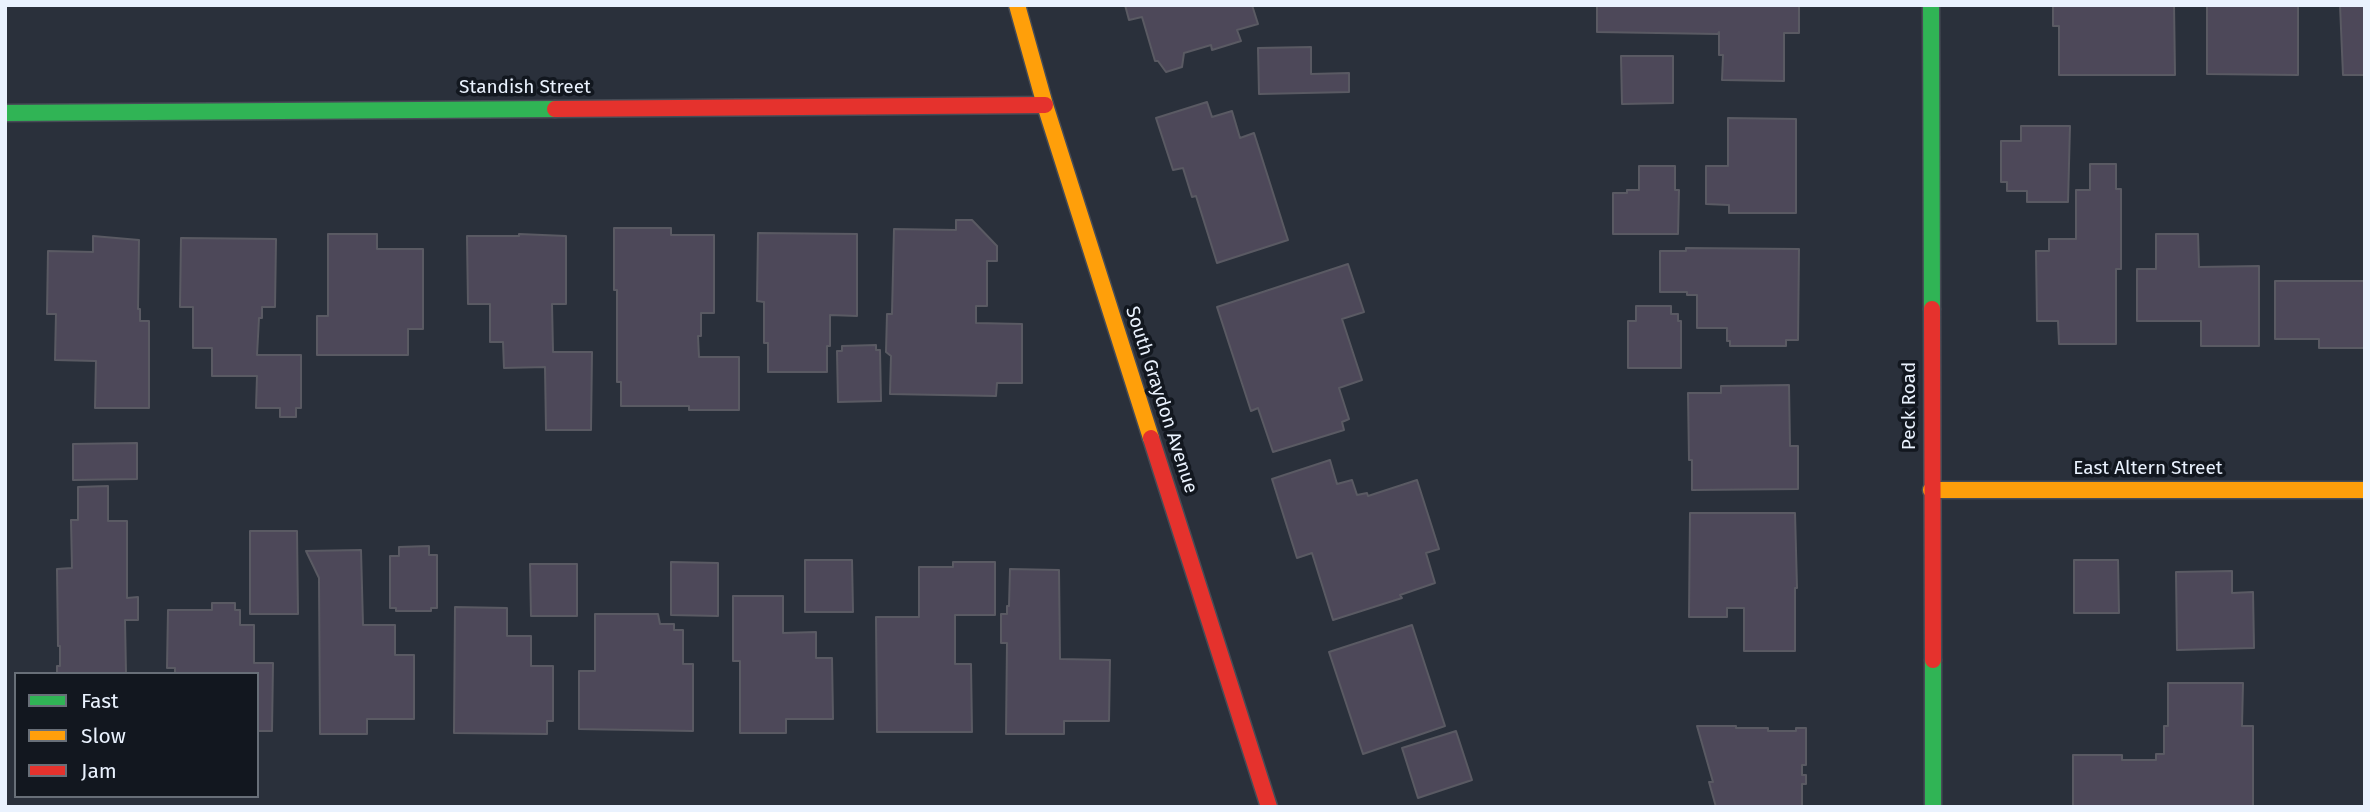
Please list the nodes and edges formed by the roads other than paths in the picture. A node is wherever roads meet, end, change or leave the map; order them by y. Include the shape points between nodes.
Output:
1 (1017, 5) edge
2 (1931, 5) edge
3 (1045, 105) junction
4 (5, 113) edge
5 (1931, 490) junction
6 (2365, 490) edge
7 (1269, 807) edge
8 (1933, 807) edge

1 - 3 street, South Graydon Avenue
2 - 5 street, Peck Road
3 - 4 street, Standish Street
3 - 7 street, South Graydon Avenue
5 - 6 street, East Altern Street
5 - 8 street, Peck Road

